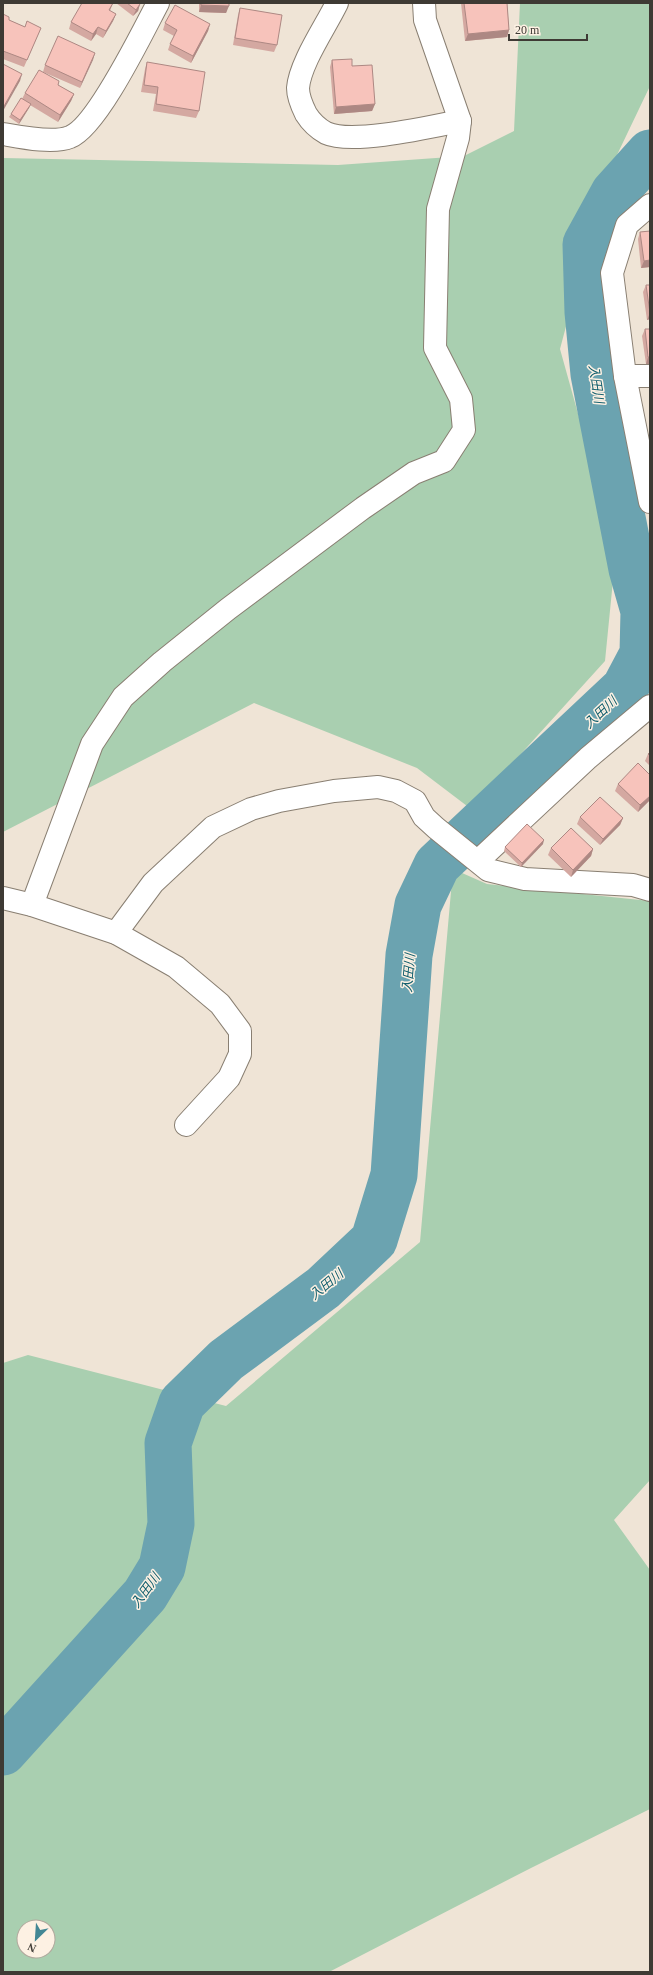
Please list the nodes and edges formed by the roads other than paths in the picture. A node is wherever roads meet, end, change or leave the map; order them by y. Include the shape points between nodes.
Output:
1 (158, 3) edge
2 (337, 3) edge
3 (424, 3) edge
4 (460, 121) junction
5 (3, 134) edge
6 (650, 205) edge
7 (625, 376) junction
8 (650, 376) edge
9 (650, 502) edge
10 (650, 706) edge
11 (476, 859) junction
12 (650, 890) edge
13 (3, 898) edge
14 (32, 904) junction
15 (116, 933) junction
16 (186, 1125) dead end

1 - 5 street via 110,90 82,129 70,137 58,139
2 - 4 street via 308,60 298,89 301,105 318,128 347,138
3 - 4 street via 425,20
4 - 14 street via 458,138 438,209 435,348 461,399 464,430 444,462 414,473 363,508 228,609 123,697 92,744
6 - 7 street via 627,224 612,273
7 - 8 street
7 - 9 street
10 - 11 street
11 - 12 street via 488,870 524,879 633,885
11 - 15 street via 424,817 415,801 396,791 378,788 334,791 279,801 250,809 213,827 153,883
13 - 14 street
14 - 15 street
15 - 16 street via 176,967 220,1004 240,1031 240,1054 229,1078

